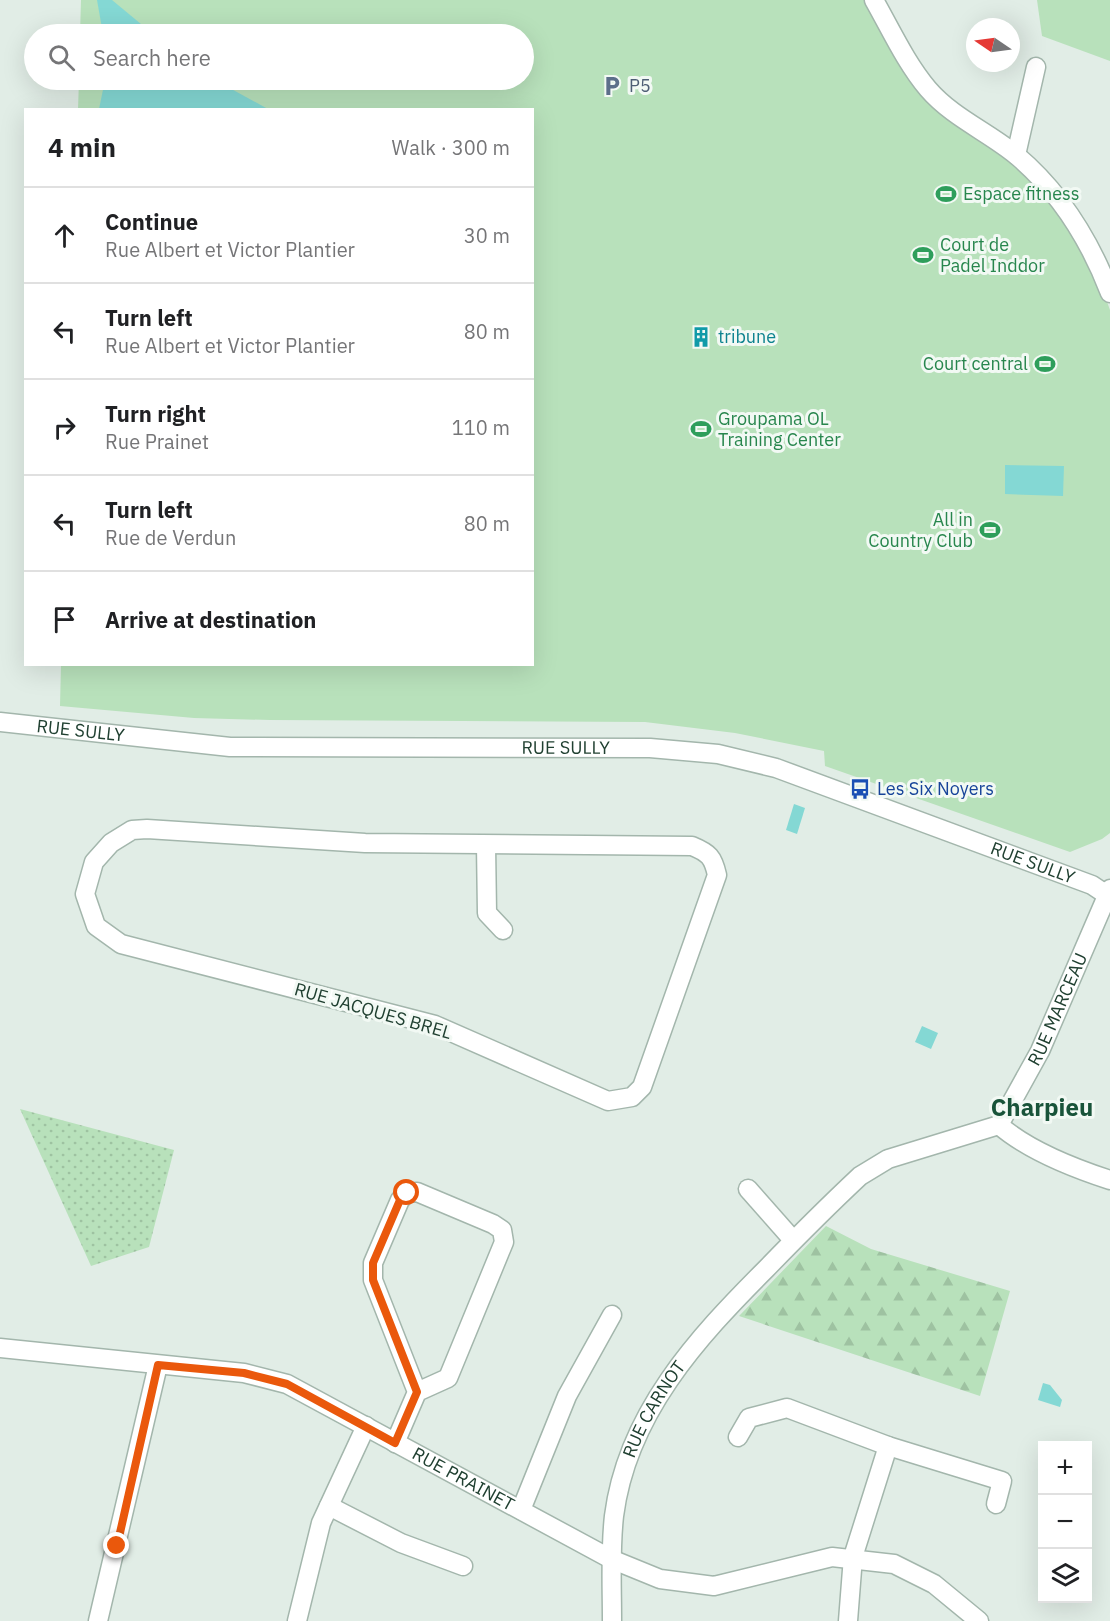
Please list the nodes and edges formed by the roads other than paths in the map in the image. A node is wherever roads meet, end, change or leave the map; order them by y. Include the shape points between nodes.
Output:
1 (874, 0) edge
2 (1036, 67) dead end
3 (1016, 155) junction
4 (1110, 293) edge
5 (0, 722) edge
6 (486, 845) junction
7 (1108, 892) edge
8 (503, 930) dead end
9 (999, 1125) junction
10 (1110, 1180) edge
11 (748, 1189) dead end
12 (794, 1240) junction
13 (612, 1315) dead end
14 (0, 1348) edge
15 (158, 1365) junction
16 (417, 1392) junction
17 (366, 1426) junction
18 (738, 1437) dead end
19 (395, 1443) junction
20 (888, 1446) junction
21 (996, 1504) dead end
22 (329, 1506) junction
23 (521, 1510) junction
24 (853, 1557) junction
25 (612, 1559) junction
26 (464, 1566) dead end
27 (98, 1621) edge
28 (297, 1621) edge
29 (612, 1621) edge
30 (848, 1621) edge
31 (979, 1621) edge

1 - 3 street via 929,90
2 - 3 street
3 - 4 street via 1077,225
5 - 7 street, RUE SULLY via 230,747 650,748 718,754 822,784
6 - 6 street, RUE JACQUES BREL via 132,830 111,843 94,862 85,894 96,926 121,944 435,1025 608,1101 632,1097 642,1088 717,875 714,859 692,846
6 - 8 street via 487,913
7 - 9 street, RUE MARCEAU via 1040,1051
9 - 10 street via 1082,1171
9 - 12 street, RUE CARNOT via 888,1159 860,1176
11 - 12 street
12 - 25 street, RUE CARNOT via 707,1329 658,1395 627,1462 614,1515
13 - 23 street via 567,1396
14 - 15 street, RUE PRAINET
15 - 17 street, RUE PRAINET via 244,1373 287,1384
15 - 27 street
16 - 16 street via 373,1280 373,1263 400,1200 407,1193 417,1192 493,1224 502,1230 504,1242 448,1378
16 - 19 street
17 - 19 street, RUE PRAINET
17 - 22 street
18 - 20 street via 749,1418 787,1408
19 - 23 street, RUE PRAINET
20 - 21 street via 1002,1481
20 - 24 street
22 - 26 street via 401,1543
22 - 28 street via 321,1523
23 - 25 street, RUE PRAINET
24 - 25 street, RUE PRAINET via 832,1557 714,1586 660,1579
24 - 30 street
24 - 31 street, RUE PRAINET via 894,1564 934,1584
25 - 29 street, RUE CARNOT

